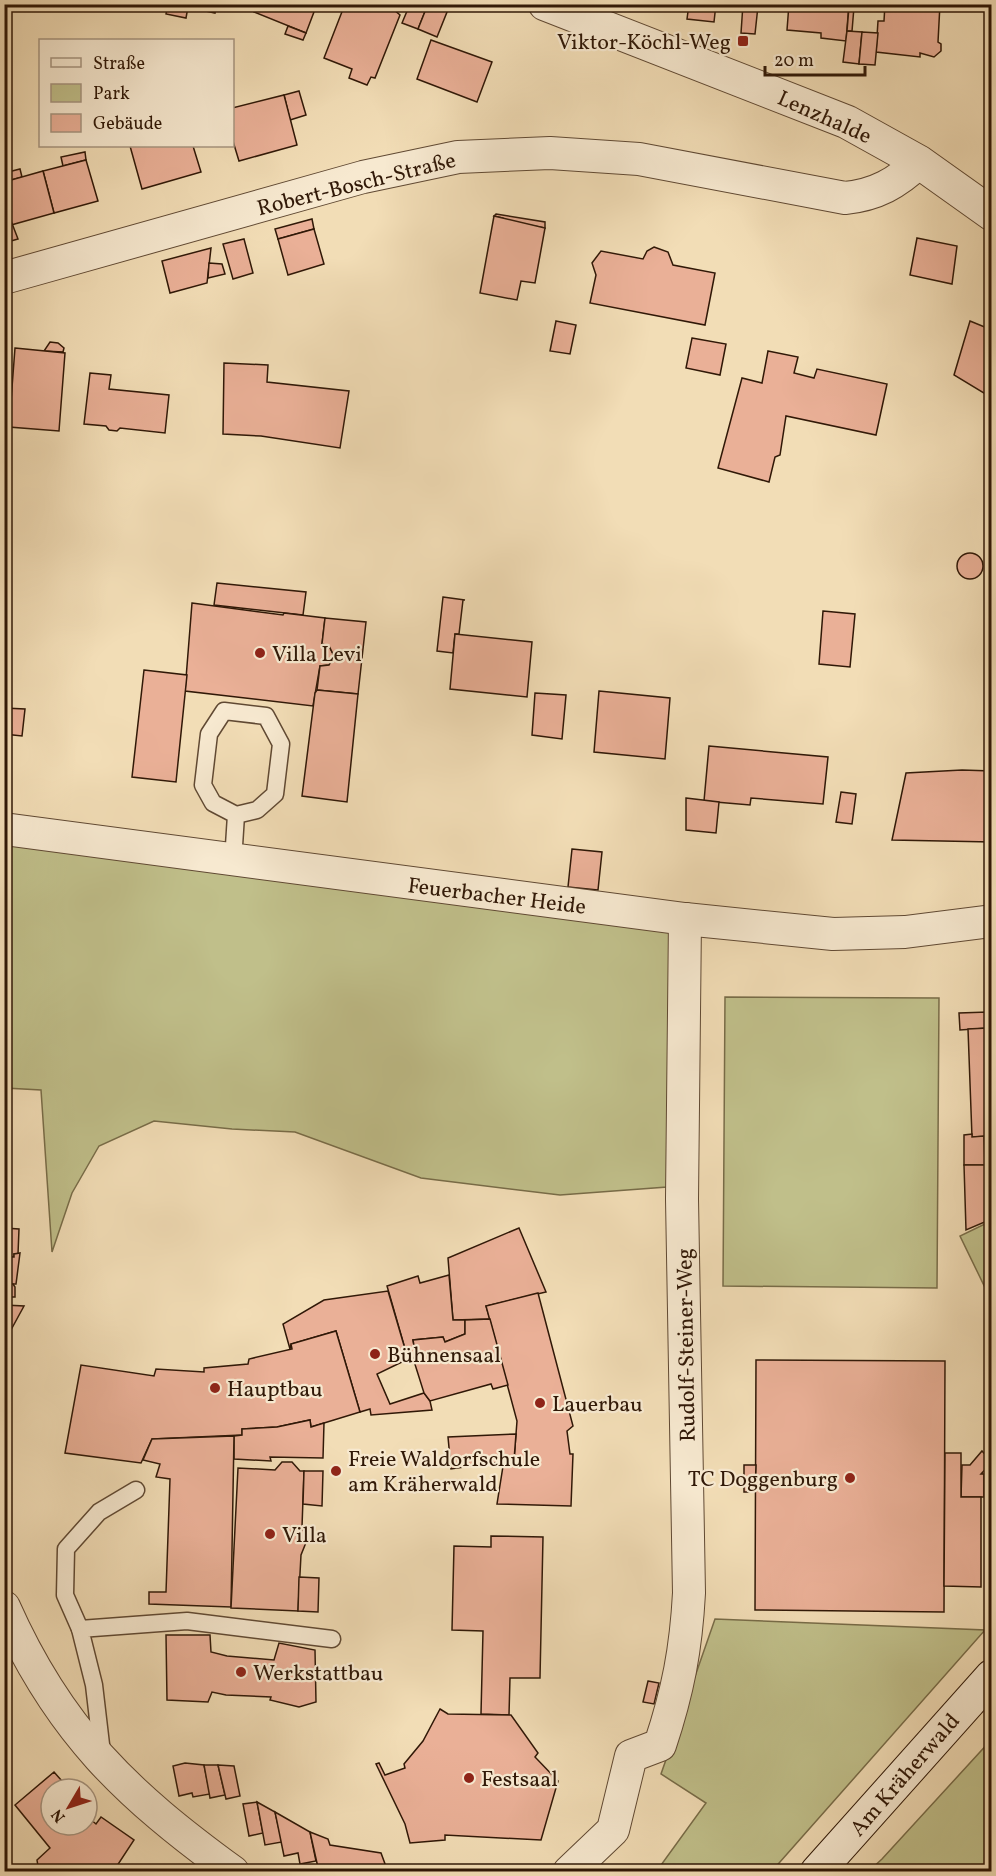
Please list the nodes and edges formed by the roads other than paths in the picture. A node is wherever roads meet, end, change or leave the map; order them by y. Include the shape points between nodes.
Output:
1 (545, 4) edge
2 (919, 162) junction
3 (992, 214) edge
4 (4, 278) edge
5 (236, 815) junction
6 (4, 829) edge
7 (233, 861) junction
8 (685, 919) junction
9 (992, 921) edge
10 (136, 1490) dead end
11 (4, 1607) edge
12 (80, 1629) junction
13 (332, 1639) dead end
14 (992, 1676) edge
15 (103, 1763) junction
16 (233, 1872) edge
17 (569, 1872) edge
18 (817, 1872) edge

1 - 2 street, Lenzhalde via 847,122
2 - 3 street, Lenzhalde
2 - 4 street, Robert-Bosch-Straße via 886,188 866,196 845,198 639,159 550,153 458,156 363,177
5 - 5 lane via 257,810 275,794 281,744 266,716 224,711 209,734 203,785 213,803
5 - 7 lane
6 - 7 street, Feuerbacher Heide
7 - 8 street, Feuerbacher Heide
8 - 9 street, Feuerbacher Heide via 832,934 905,932
8 - 17 street, Rudolf-Steiner-Weg via 682,1199 689,1593 685,1651 673,1708 660,1745 631,1756 613,1830
10 - 12 lane via 99,1512 66,1549 64,1595
11 - 15 street via 21,1646 56,1705
12 - 13 lane via 187,1621
12 - 15 lane via 94,1685
14 - 18 street, Am Kräherwald
15 - 16 street via 175,1830

